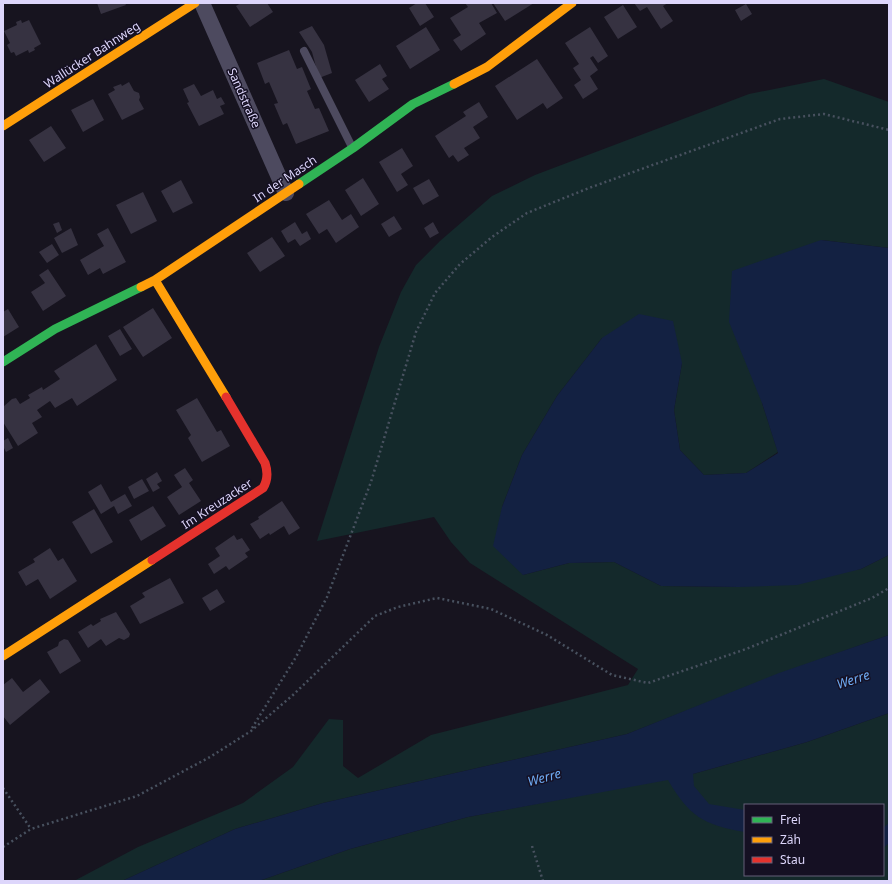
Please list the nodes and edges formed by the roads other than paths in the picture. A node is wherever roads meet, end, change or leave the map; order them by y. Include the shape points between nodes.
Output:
1 (195, 3) edge
2 (202, 3) edge
3 (572, 3) edge
4 (304, 51) dead end
5 (3, 126) edge
6 (353, 148) junction
7 (286, 193) junction
8 (155, 280) junction
9 (3, 362) edge
10 (3, 656) edge

1 - 5 street, Wallücker Bahnweg
2 - 7 street, Sandstraße
3 - 6 street, In der Masch via 487,67 413,104
4 - 6 lane
6 - 7 street, In der Masch
7 - 8 street, In der Masch
8 - 9 street, In der Masch via 55,329
8 - 10 street, Im Kreuzacker via 266,463 266,484 222,516

